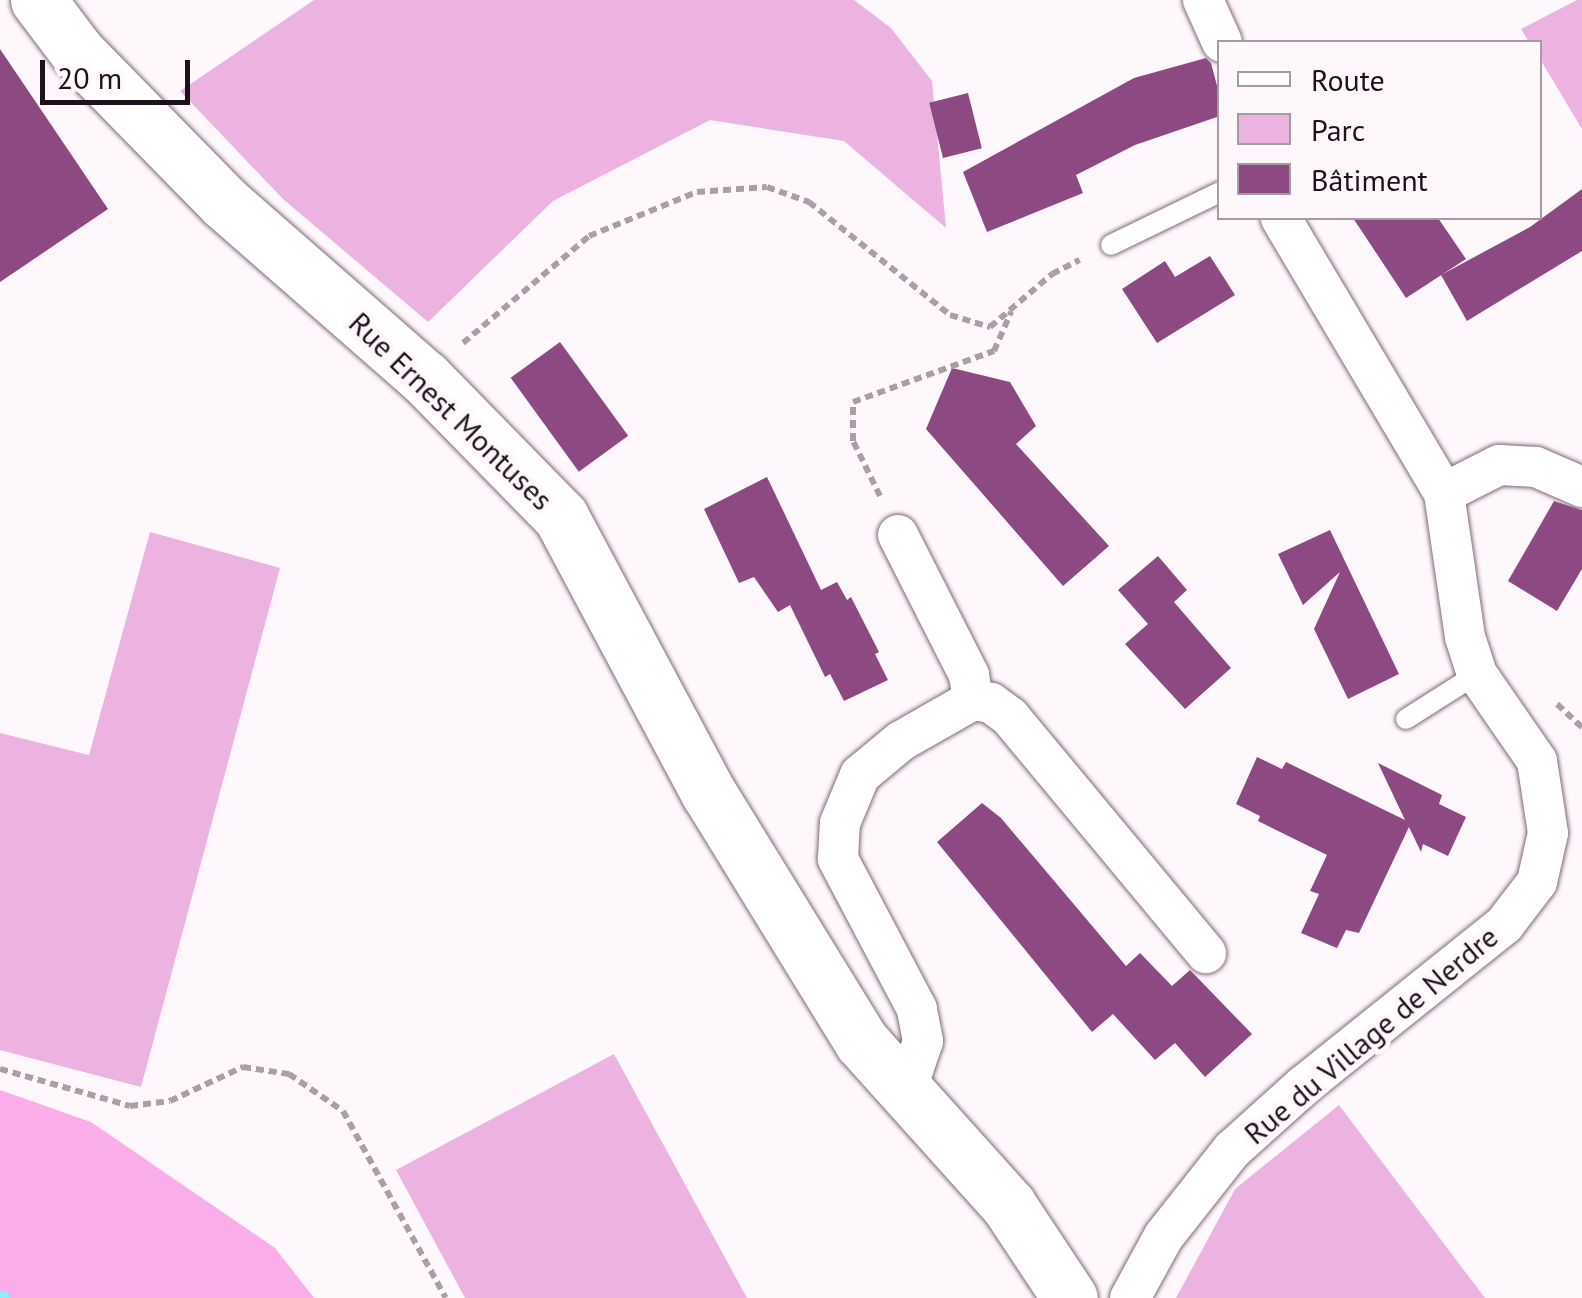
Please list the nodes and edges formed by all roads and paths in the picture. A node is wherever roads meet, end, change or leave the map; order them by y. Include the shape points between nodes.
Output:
1 (38, 0) edge
2 (1203, 0) edge
3 (1221, 40) edge
4 (1217, 193) edge
5 (1282, 220) edge
6 (1111, 245) joint
7 (1012, 311) junction
8 (425, 378) junction
9 (1582, 487) edge
10 (1444, 494) junction
11 (898, 535) joint
12 (1477, 674) junction
13 (973, 700) junction
14 (1406, 719) dead end
15 (1206, 953) dead end
16 (0, 1069) edge
17 (906, 1091) junction
18 (446, 1298) edge
19 (1070, 1298) edge
20 (1130, 1298) edge

1 - 8 street, Rue Ernest Montuses via 78,53 226,202
2 - 3 street
4 - 6 lane
5 - 10 street, Rue du Village de Nerdre
6 - 7 path via 1052,274
7 - 8 path via 990,327 950,315 809,202 767,187 698,192 589,236
7 - 11 path via 994,351 853,402 853,440
8 - 17 street, Rue Ernest Montuses via 561,517 708,792 862,1042
9 - 10 street via 1536,466 1499,465
10 - 12 street, Rue du Village de Nerdre via 1465,637
11 - 13 street via 968,675
12 - 14 lane
12 - 20 street, Rue du Village de Nerdre via 1538,761 1548,833 1536,882 1504,926 1232,1150 1164,1236
13 - 15 street via 990,702 1010,717
13 - 17 street via 860,775 840,822 838,860 917,1009 924,1040
16 - 18 path via 130,1106 170,1101 243,1067 289,1074 343,1111
17 - 19 street, Rue Ernest Montuses via 1009,1206

